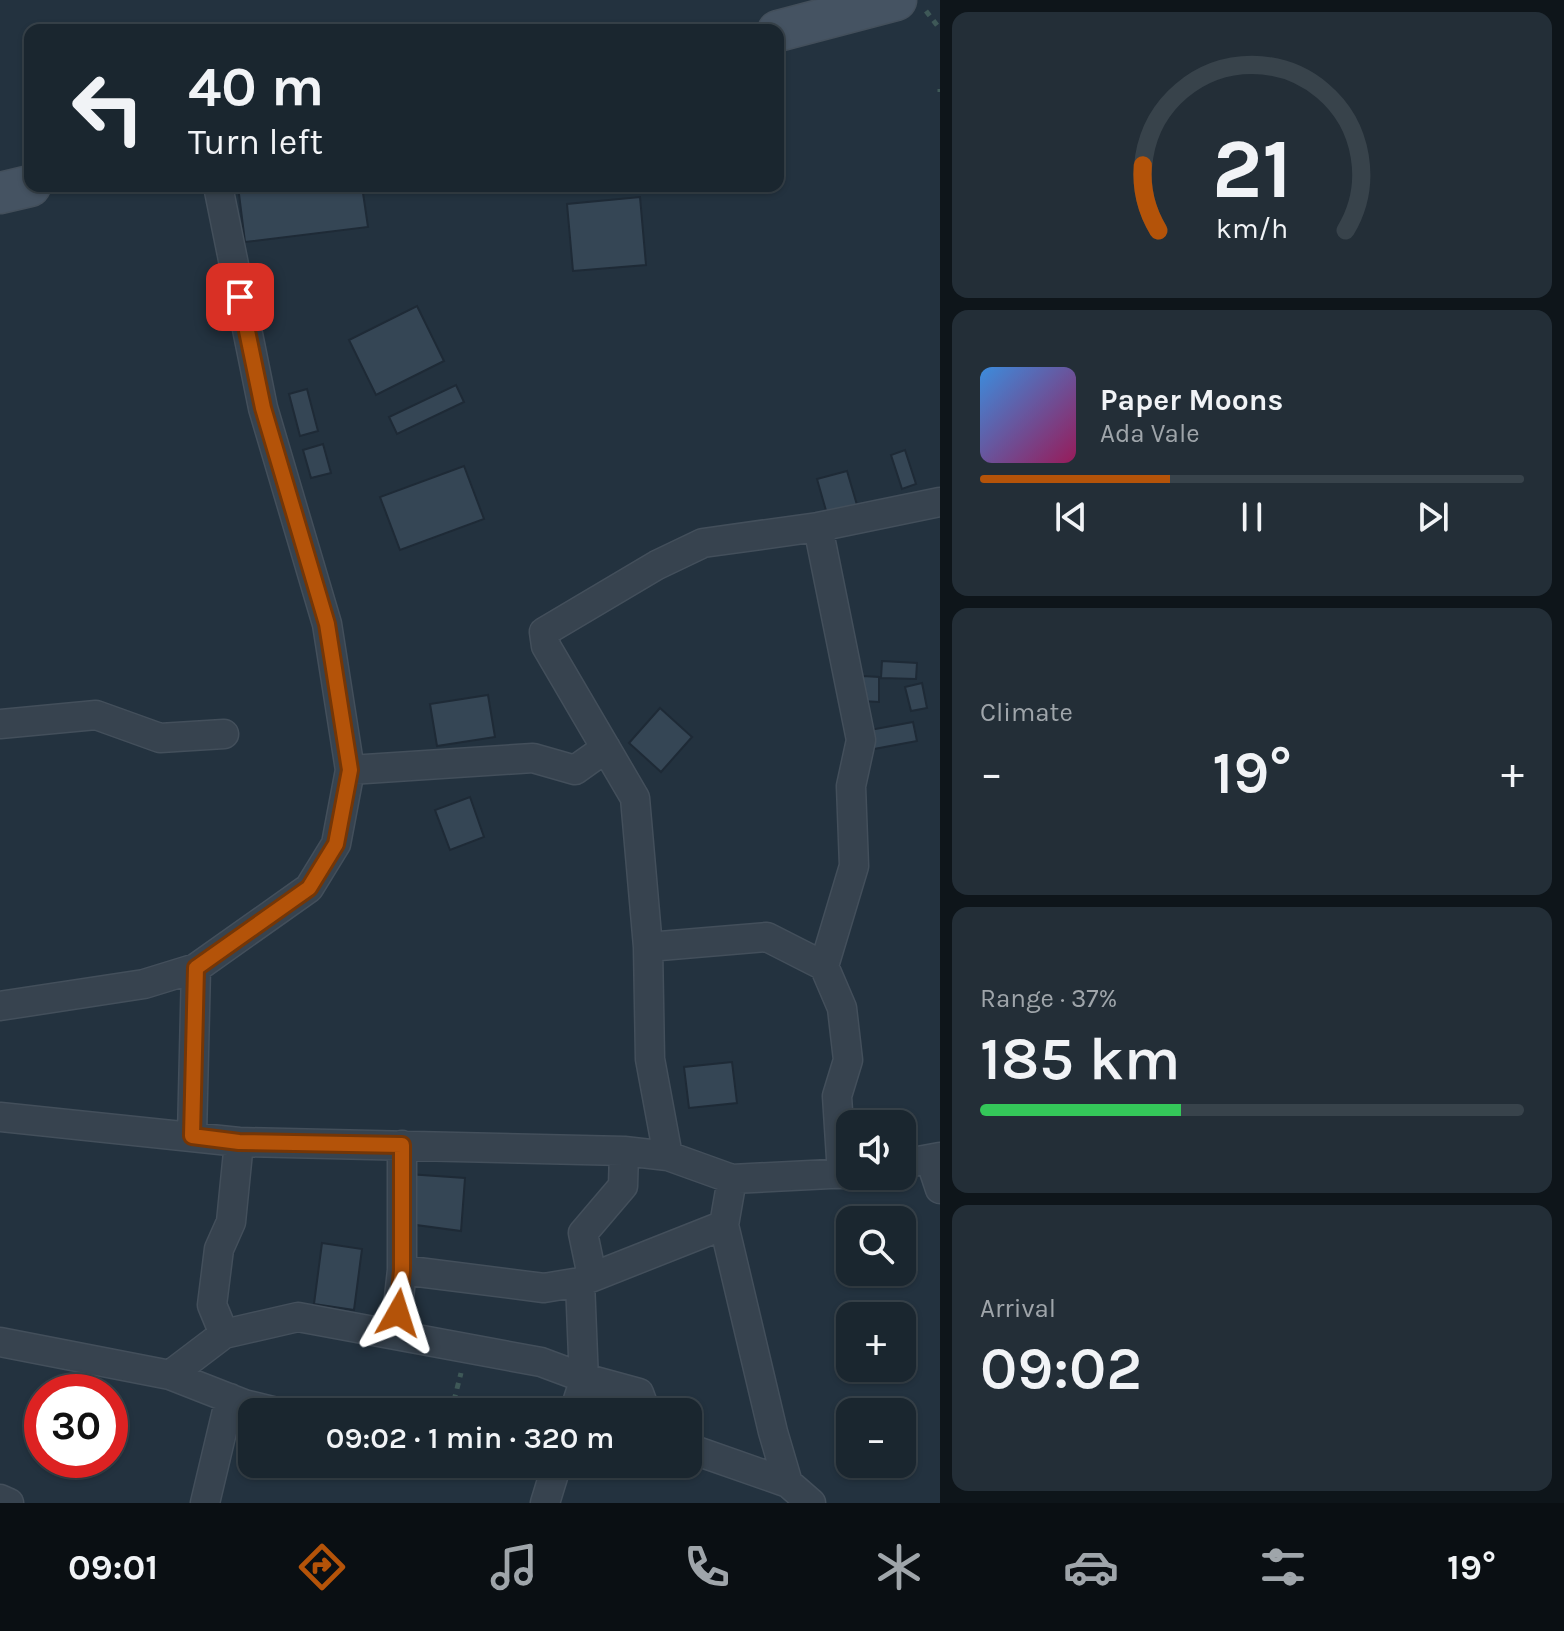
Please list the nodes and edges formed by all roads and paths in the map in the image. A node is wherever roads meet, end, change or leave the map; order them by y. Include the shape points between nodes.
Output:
1 (910, 4) edge
2 (940, 29) edge
3 (784, 30) edge
4 (24, 187) edge
5 (219, 192) edge
6 (0, 193) edge
7 (940, 502) edge
8 (818, 527) junction
9 (0, 724) edge
10 (224, 734) dead end
11 (606, 748) junction
12 (350, 770) junction
13 (648, 947) junction
14 (824, 966) junction
15 (196, 968) junction
16 (0, 1006) edge
17 (839, 1110) edge
18 (0, 1117) edge
19 (192, 1136) junction
20 (239, 1142) junction
21 (402, 1145) junction
22 (624, 1151) junction
23 (668, 1156) junction
24 (935, 1158) edge
25 (836, 1174) edge
26 (732, 1179) junction
27 (940, 1189) edge
28 (724, 1225) junction
29 (402, 1270) junction
30 (586, 1279) junction
31 (224, 1334) junction
32 (395, 1334) junction
33 (0, 1342) edge
34 (170, 1375) junction
35 (584, 1378) junction
36 (230, 1398) junction
37 (578, 1398) edge
38 (641, 1398) edge
39 (238, 1400) edge
40 (702, 1453) edge
41 (553, 1478) edge
42 (788, 1483) junction
43 (0, 1499) edge
44 (9, 1503) edge
45 (205, 1503) edge
46 (545, 1503) edge
47 (811, 1503) edge

1 - 2 path
1 - 3 street
4 - 6 street
5 - 12 street via 263,408 327,624
7 - 8 street
8 - 11 street via 703,543 544,632 546,646
8 - 14 street via 861,740 851,786 854,866
9 - 10 street via 96,715 160,738
11 - 12 street via 575,770 533,758
11 - 13 street via 635,798
12 - 15 street via 336,844 309,888
13 - 14 street via 767,937
13 - 23 street via 650,1059
14 - 17 street via 842,1008 848,1060 837,1096
15 - 16 street via 144,984
15 - 19 street
18 - 19 street
19 - 20 street
20 - 21 street
20 - 31 street via 231,1222 219,1249 212,1305
21 - 22 street
21 - 29 street
22 - 23 street
22 - 30 street via 623,1186 583,1233
23 - 26 street
24 - 27 street
25 - 26 street
26 - 28 street
28 - 30 street
28 - 42 street
29 - 30 street via 544,1288
29 - 32 street
30 - 35 street
31 - 32 street via 298,1317
31 - 34 street
32 - 35 street via 541,1362
33 - 34 street
34 - 36 street
35 - 37 street
35 - 38 street via 639,1393
36 - 39 street
36 - 45 street
40 - 42 street
41 - 46 street
42 - 47 street
43 - 44 street

